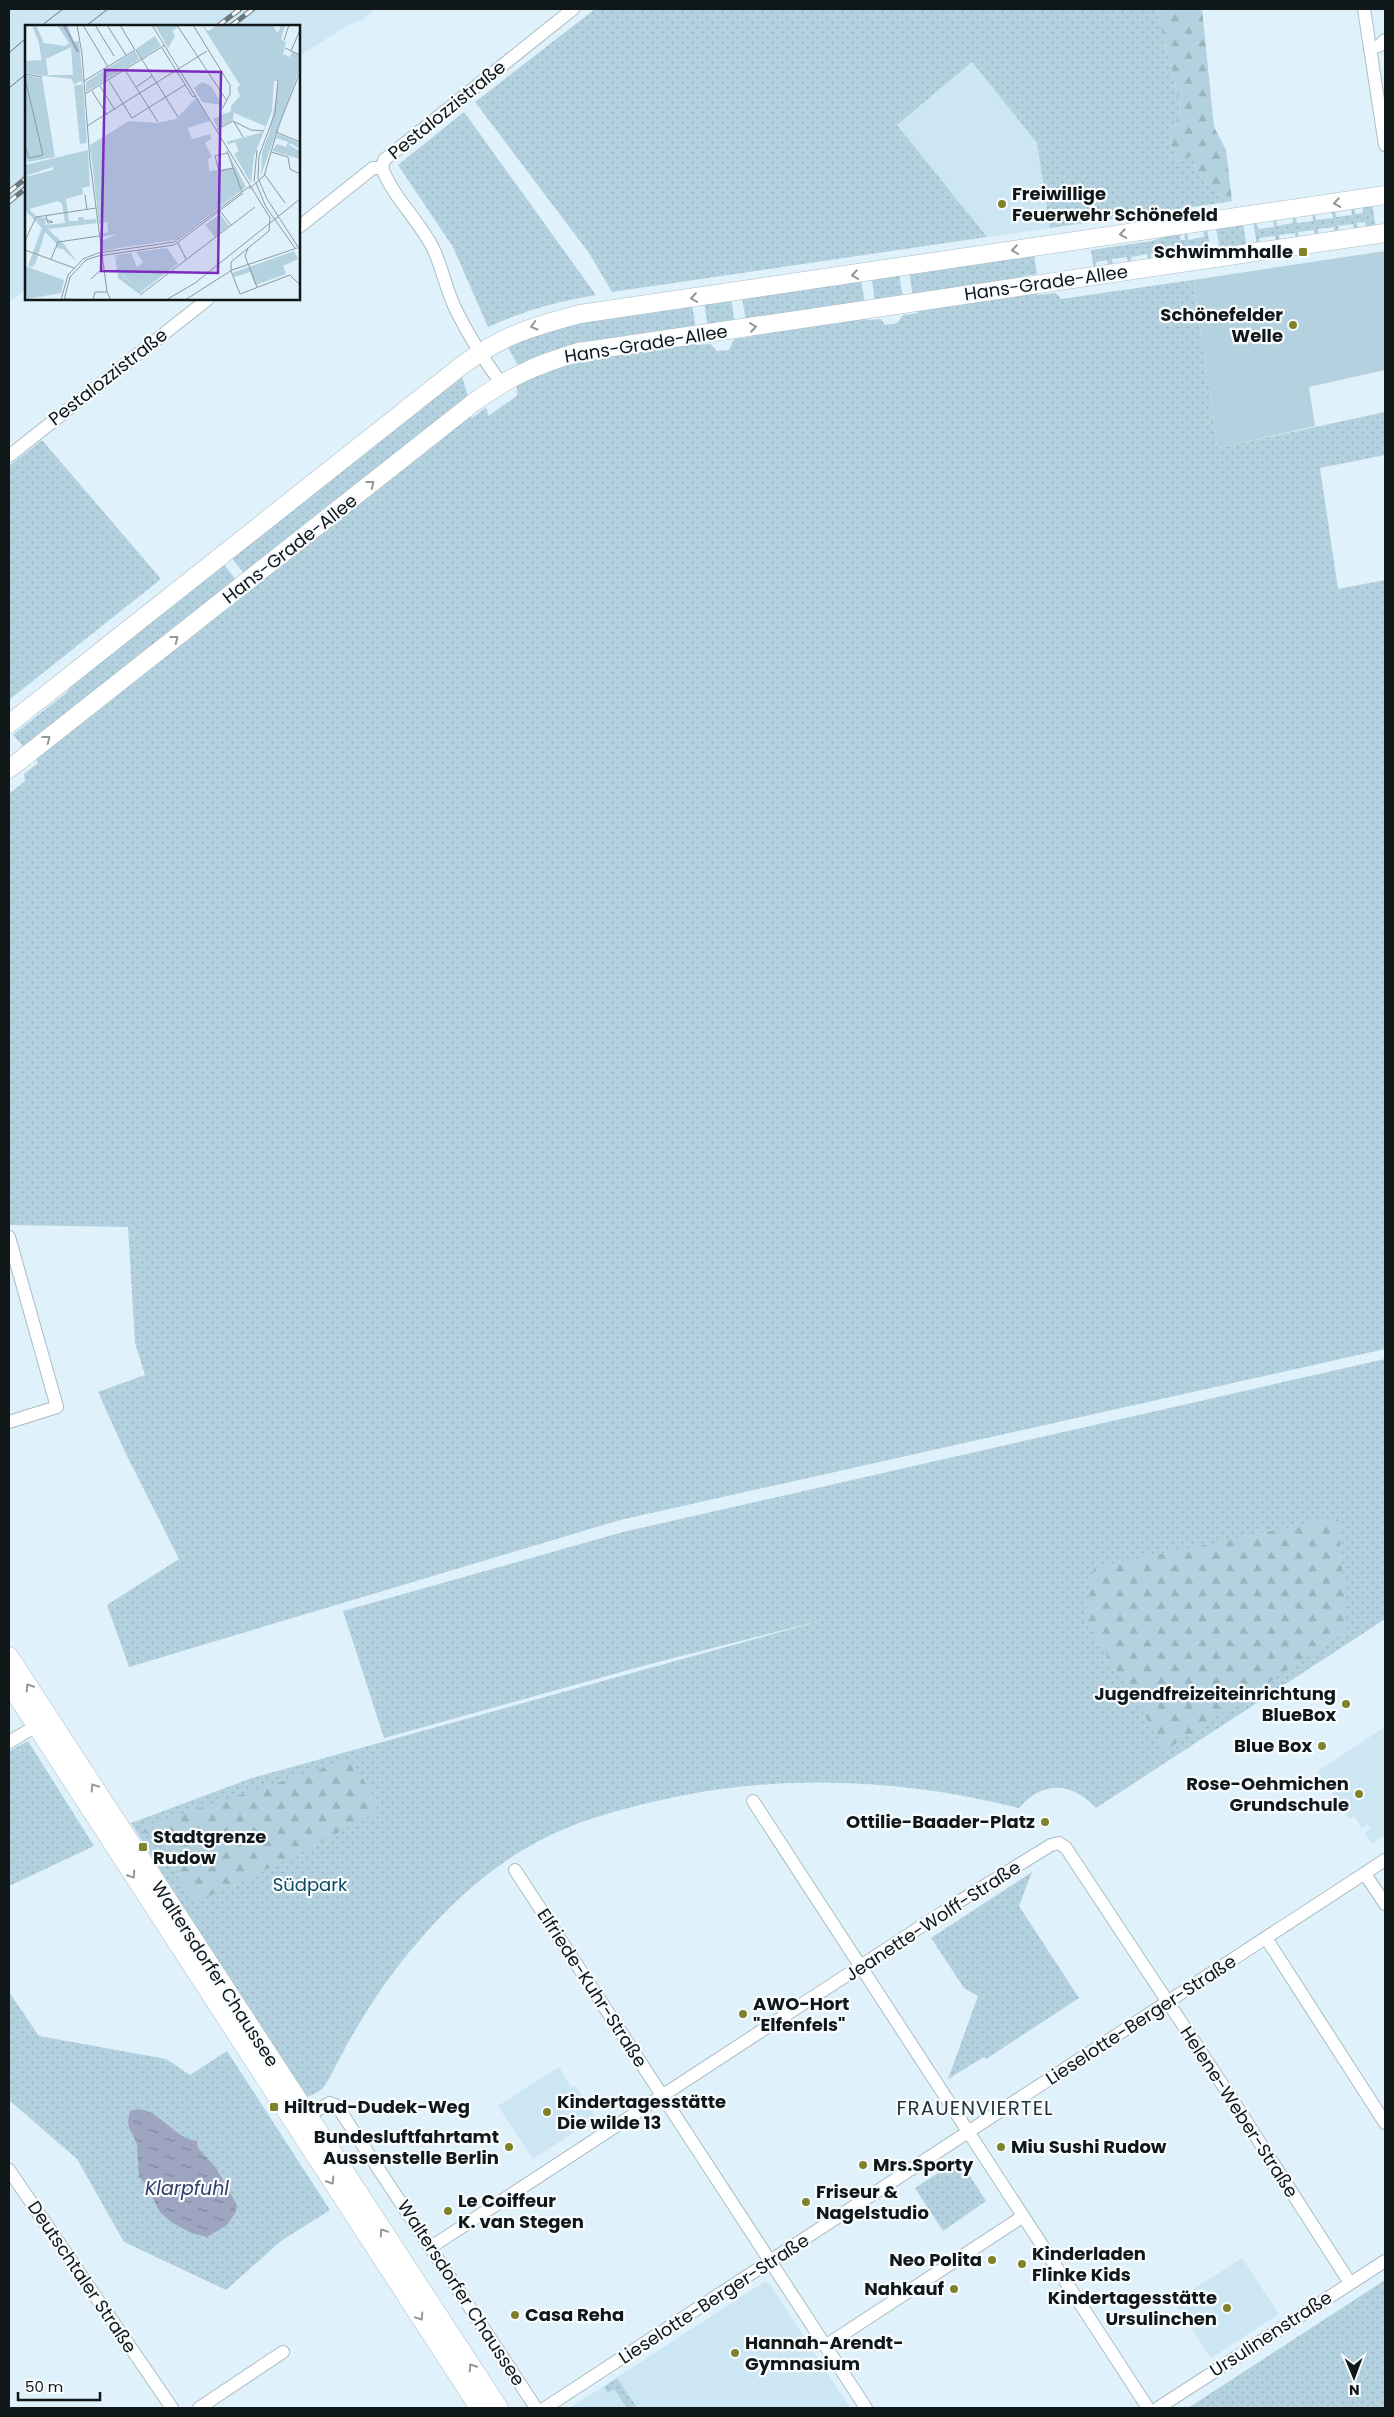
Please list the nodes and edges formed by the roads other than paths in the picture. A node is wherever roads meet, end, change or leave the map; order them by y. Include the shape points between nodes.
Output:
1 (573, 9) edge
2 (1364, 9) edge
3 (1385, 40) edge
4 (1370, 48) junction
5 (1385, 145) edge
6 (382, 168) junction
7 (1385, 195) edge
8 (300, 226) edge
9 (1385, 233) edge
10 (207, 300) edge
11 (480, 352) junction
12 (501, 383) junction
13 (9, 456) edge
14 (9, 724) edge
15 (9, 770) edge
16 (9, 1237) edge
17 (9, 1422) edge
18 (9, 1656) edge
19 (9, 1684) edge
20 (42, 1722) junction
21 (9, 1742) edge
22 (752, 1801) dead end
23 (1060, 1843) joint
24 (1385, 1860) edge
25 (514, 1870) dead end
26 (1365, 1874) junction
27 (1385, 1904) edge
28 (1266, 1938) junction
29 (861, 1966) junction
30 (1167, 2003) junction
31 (662, 2095) junction
32 (300, 2119) junction
33 (1385, 2123) edge
34 (968, 2133) junction
35 (9, 2170) edge
36 (1022, 2217) junction
37 (431, 2247) junction
38 (1385, 2260) edge
39 (770, 2262) junction
40 (1350, 2283) junction
41 (825, 2346) junction
42 (283, 2352) dead end
43 (172, 2408) edge
44 (199, 2408) edge
45 (479, 2408) edge
46 (499, 2408) edge
47 (536, 2408) edge
48 (545, 2408) edge
49 (866, 2408) edge
50 (1148, 2408) edge
51 (1158, 2408) edge

1 - 6 street, Pestalozzistraße via 384,160
2 - 4 street
3 - 4 street
4 - 5 street
6 - 8 street, Pestalozzistraße via 373,168
6 - 11 street via 387,181 433,249 455,308
7 -> 11 street, Hans-Grade-Allee via 580,314 529,327
12 -> 9 street, Hans-Grade-Allee via 536,365 579,352
10 - 13 street, Pestalozzistraße
11 - 12 street
11 - 14 street, Hans-Grade-Allee
15 -> 12 street, Hans-Grade-Allee
16 - 17 street via 57,1407
20 -> 18 street, Waltersdorfer Chaussee
19 - 20 street, Waltersdorfer Chaussee
20 - 21 street
20 - 32 street, Waltersdorfer Chaussee
22 - 29 street
23 - 29 street, Jeanette-Wolff-Straße via 1051,1845 960,1901
23 - 30 street, Helene-Weber-Straße
24 - 26 street, Lieselotte-Berger-Straße
25 - 31 street, Elfriede-Kuhr-Straße
26 - 27 street
26 - 28 street, Lieselotte-Berger-Straße
28 - 30 street, Lieselotte-Berger-Straße
28 - 33 street
29 - 31 street, Jeanette-Wolff-Straße
29 - 34 street
30 - 34 street, Lieselotte-Berger-Straße
30 - 40 street, Helene-Weber-Straße
31 - 37 street, Jeanette-Wolff-Straße
31 - 39 street, Elfriede-Kuhr-Straße
32 - 37 street, Waltersdorfer Chaussee via 330,2103 337,2106
32 -> 45 street, Waltersdorfer Chaussee
46 -> 32 street, Waltersdorfer Chaussee
34 - 36 street
34 - 39 street, Lieselotte-Berger-Straße
35 - 43 street, Deutschtaler Straße
36 - 41 street
36 - 50 street
37 - 47 street, Waltersdorfer Chaussee
38 - 40 street, Ursulinenstraße
39 - 41 street, Elfriede-Kuhr-Straße
39 - 48 street, Lieselotte-Berger-Straße
40 - 51 street, Ursulinenstraße
41 - 49 street, Elfriede-Kuhr-Straße
42 - 44 street

